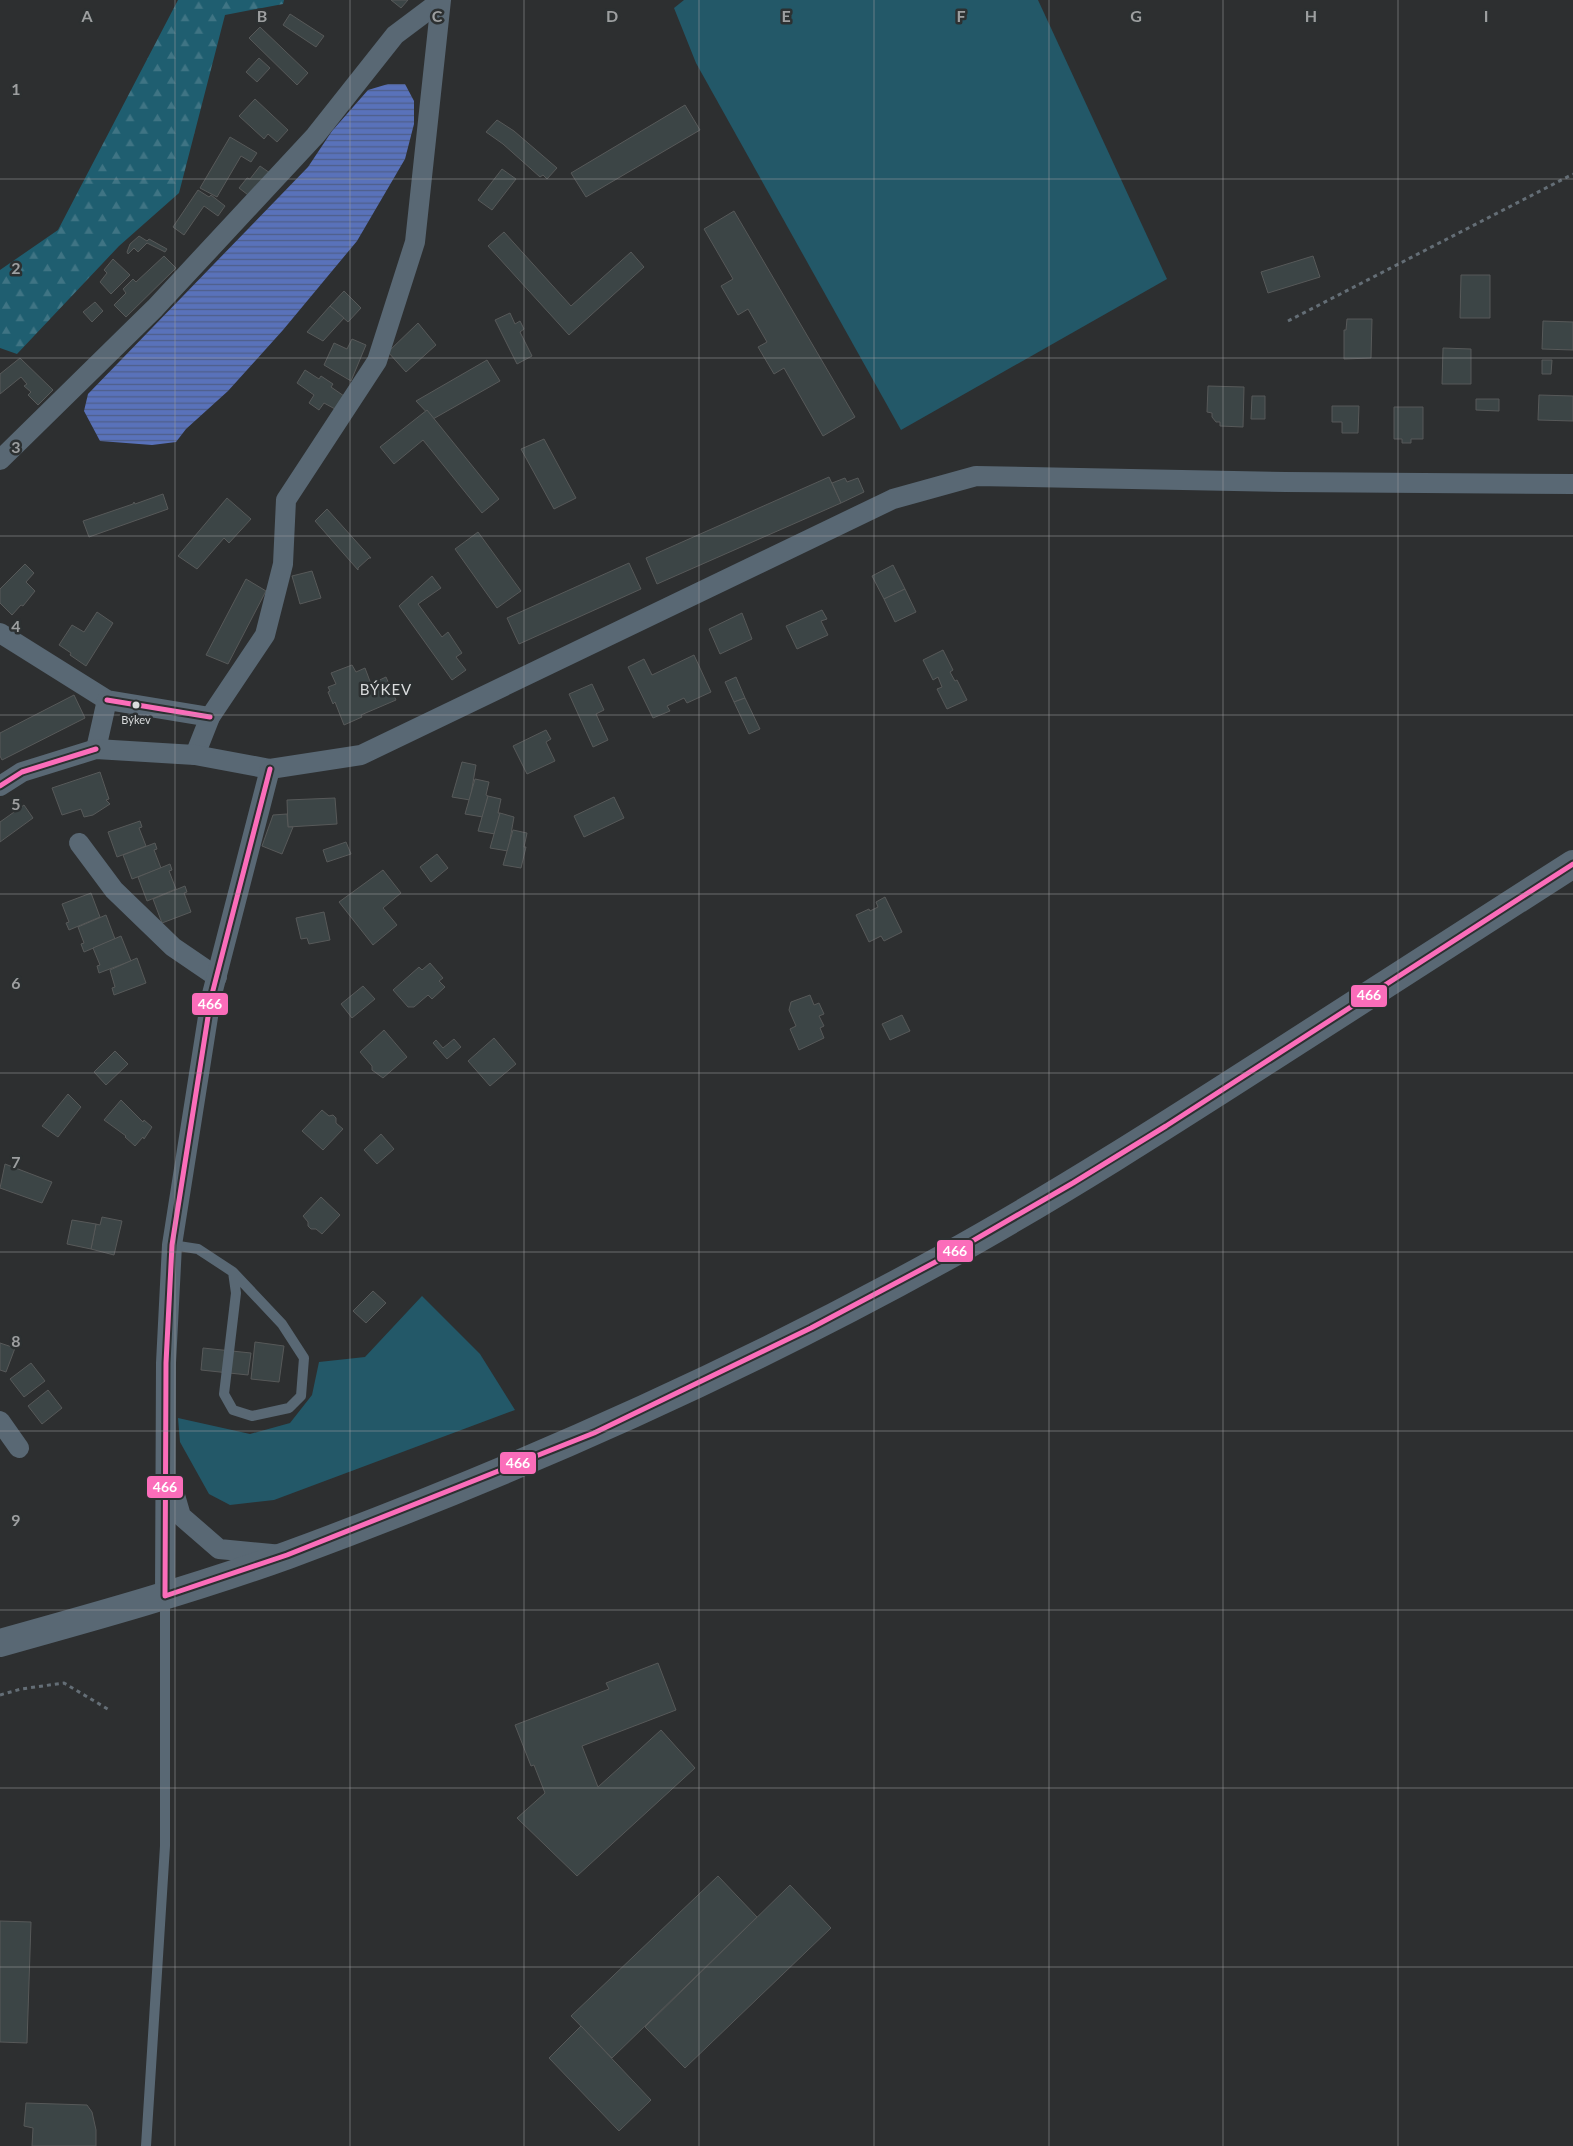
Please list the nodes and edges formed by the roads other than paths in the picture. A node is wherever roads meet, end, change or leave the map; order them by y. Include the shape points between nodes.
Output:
1 (440, 1) edge
2 (0, 460) edge
3 (1573, 484) edge
4 (0, 633) edge
5 (108, 700) junction
6 (210, 717) junction
7 (96, 749) junction
8 (194, 755) junction
9 (270, 769) junction
10 (0, 786) edge
11 (79, 843) dead end
12 (1573, 864) edge
13 (217, 977) junction
14 (172, 1245) junction
15 (233, 1272) junction
16 (0, 1421) edge
17 (19, 1448) dead end
18 (165, 1464) junction
19 (287, 1555) junction
20 (165, 1596) junction
21 (0, 1643) edge
22 (146, 2146) edge

1 - 2 street via 395,35 308,143 155,308
1 - 6 street via 415,242 377,362 286,500 284,564 265,635
3 - 9 street via 976,476 893,499 360,755
4 - 5 street
5 - 6 street
5 - 7 street
6 - 8 street
7 - 8 street
7 - 10 street via 22,772
8 - 9 street
9 - 13 street
11 - 13 street via 114,890 173,947
12 - 19 main road via 1166,1126 1073,1184 943,1258 812,1328 594,1433
13 - 14 street
14 - 15 lane via 198,1249
14 - 18 street
15 - 15 lane via 236,1293 224,1394 233,1410 252,1416 288,1408 301,1396 304,1358 282,1324
16 - 17 street
18 - 19 street via 181,1516 219,1549
18 - 20 street
19 - 20 main road
20 - 21 main road
20 - 22 lane via 165,1846

